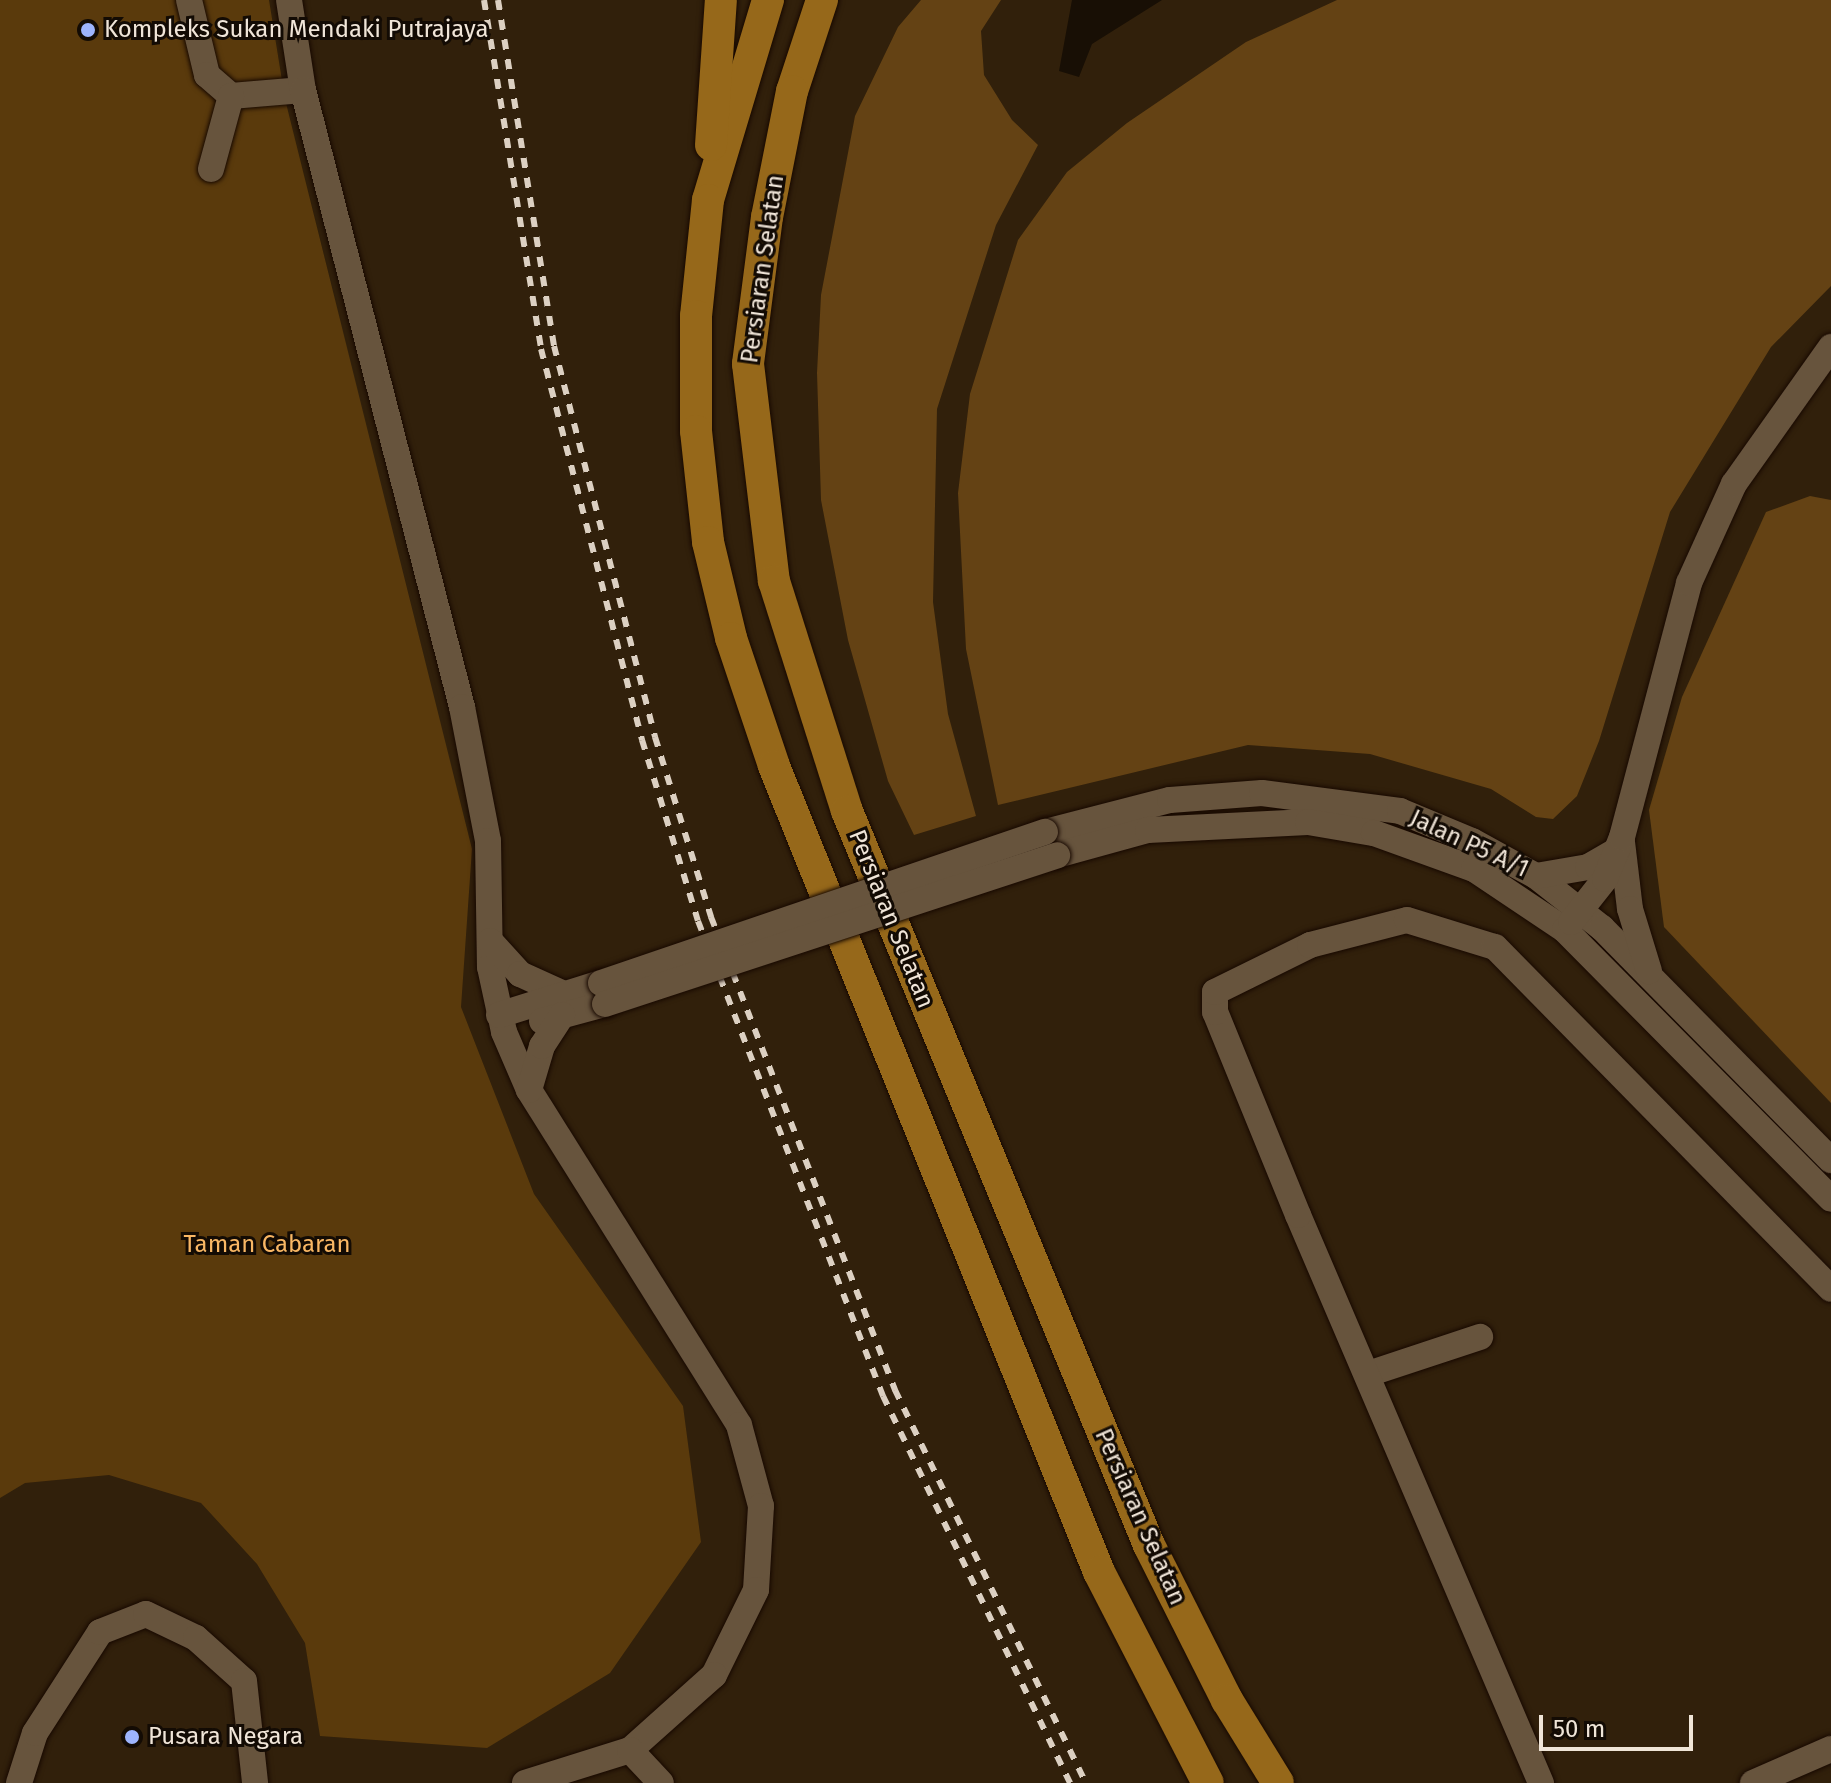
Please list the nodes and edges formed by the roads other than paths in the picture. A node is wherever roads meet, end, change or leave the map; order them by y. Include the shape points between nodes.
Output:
1 (189, 0) edge
2 (289, 0) edge
3 (721, 0) edge
4 (768, 0) edge
5 (822, 0) edge
6 (832, 0) edge
7 (303, 90) junction
8 (792, 91) junction
9 (231, 96) junction
10 (211, 169) dead end
11 (708, 200) junction
12 (1831, 347) edge
13 (1051, 843) junction
14 (1619, 844) junction
15 (1536, 876) junction
16 (1573, 920) junction
17 (490, 941) junction
18 (1651, 977) junction
19 (564, 1005) junction
20 (502, 1024) junction
21 (529, 1090) junction
22 (1831, 1160) edge
23 (1831, 1199) edge
24 (1831, 1289) edge
25 (1480, 1337) dead end
26 (1371, 1373) junction
27 (1831, 1749) edge
28 (630, 1750) junction
29 (19, 1783) edge
30 (255, 1783) edge
31 (525, 1783) edge
32 (661, 1783) edge
33 (1208, 1783) edge
34 (1278, 1783) edge
35 (1541, 1783) edge
36 (1753, 1783) edge

1 - 9 street via 207,75
2 - 7 street
3 - 11 main road
4 - 11 main road
5 - 8 main road, Persiaran Selatan
6 - 8 main road
7 - 9 street
7 - 17 street via 462,707 488,841
8 - 34 main road, Persiaran Selatan via 748,364 774,581 799,669 847,811 1149,1545
9 - 10 street
11 - 33 main road via 696,316 696,431 708,542 731,638 774,766 1099,1572
12 - 14 street via 1734,484 1689,583
13 - 15 street, Jalan P5 A/1 via 1170,800 1262,793 1400,811
13 - 16 street, Jalan P5 A/1 via 1148,830 1308,822 1374,833 1474,869
13 - 19 street, bridge
14 - 15 street via 1588,867
14 - 16 street
14 - 18 street via 1630,909
15 - 16 street, Jalan P5 A/1
16 - 18 street, Jalan P5 A/1
16 - 23 street, Jalan P5 A/1
17 - 19 street via 520,974
17 - 20 street
18 - 22 street, Jalan P5 A/1
19 - 20 street
19 - 21 street via 542,1046
20 - 21 street
21 - 28 street via 739,1425 761,1506 756,1590 714,1675
24 - 26 street via 1528,973 1495,947 1407,920 1310,945 1215,992 1215,1012
25 - 26 street
26 - 35 street
27 - 36 street
28 - 31 street
28 - 32 street
29 - 30 street via 35,1733 100,1632 146,1614 196,1638 244,1681

